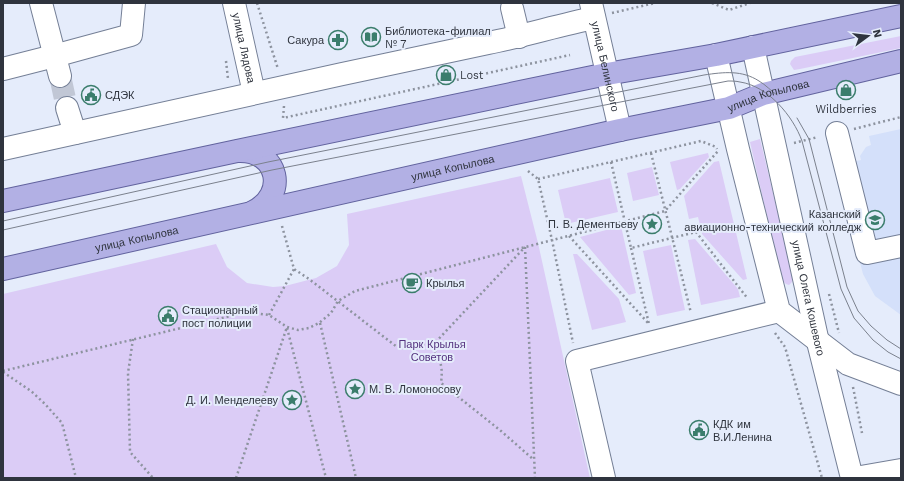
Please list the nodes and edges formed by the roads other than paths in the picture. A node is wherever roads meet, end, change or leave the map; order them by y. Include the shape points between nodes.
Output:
1 (41, 3) edge
2 (134, 3) edge
3 (234, 3) edge
4 (512, 8) dead end
5 (593, 11) edge
6 (901, 16) edge
7 (519, 36) junction
8 (753, 47) junction
9 (716, 55) junction
10 (901, 61) edge
11 (57, 66) junction
12 (3, 69) edge
13 (607, 74) junction
14 (254, 92) junction
15 (763, 94) junction
16 (67, 108) tunnel mouth
17 (729, 108) junction
18 (620, 130) junction
19 (75, 133) junction
20 (837, 133) dead end
21 (3, 149) edge
22 (237, 151) junction
23 (3, 201) edge
24 (252, 213) junction
25 (901, 246) edge
26 (3, 268) edge
27 (770, 313) junction
28 (818, 342) junction
29 (901, 384) edge
30 (901, 470) edge
31 (604, 478) edge
32 (852, 478) edge
33 (855, 478) edge

1 - 11 street
2 - 11 street via 131,35
3 - 14 street, улица Лядова
4 - 7 street
5 - 7 street via 572,22
5 - 13 street, улица Белинского
6 - 8 main road
7 - 14 street
8 - 9 main road
8 - 15 street, улица Олега Кошевого
9 - 13 main road
9 - 17 street
10 - 15 main road, улица Копылова
11 - 12 street
13 - 18 street, улица Белинского
13 - 22 main road
14 - 19 street
15 - 17 main road, улица Копылова
15 - 28 street, улица Олега Кошевого
16 - 19 street
17 - 18 main road, улица Копылова
17 - 27 street
18 - 24 main road, улица Копылова
19 - 21 street
20 - 25 street via 867,253
22 - 23 main road
22 - 24 main road via 258,154 268,162 275,180 274,191 269,201
24 - 26 main road, улица Копылова
27 - 28 street
27 - 31 street via 577,361
28 - 29 street via 848,364
28 - 32 street, улица Олега Кошевого
30 - 33 street

